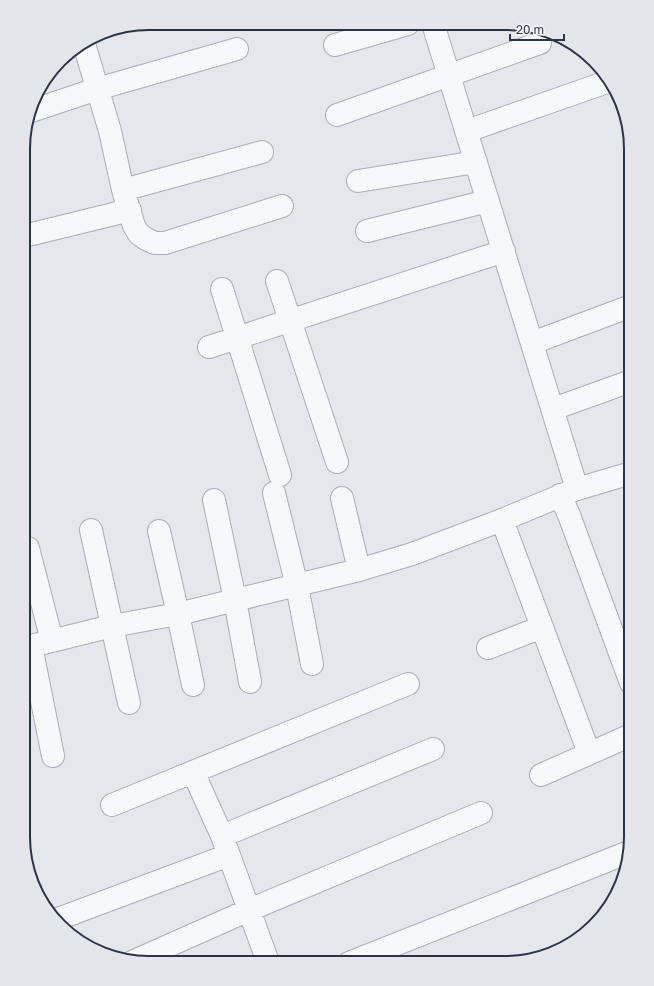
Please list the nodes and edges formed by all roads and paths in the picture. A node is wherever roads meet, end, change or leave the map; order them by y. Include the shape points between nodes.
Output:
1 (387, 30) edge
2 (435, 30) edge
3 (540, 43) dead end
4 (335, 45) dead end
5 (85, 49) edge
6 (237, 49) dead end
7 (449, 76) junction
8 (604, 83) edge
9 (97, 89) junction
10 (37, 109) edge
11 (337, 115) dead end
12 (466, 132) junction
13 (262, 152) dead end
14 (476, 162) junction
15 (358, 182) dead end
16 (127, 200) junction
17 (488, 201) junction
18 (282, 206) dead end
19 (367, 231) dead end
20 (30, 234) edge
21 (504, 251) junction
22 (277, 281) dead end
23 (222, 289) dead end
24 (624, 309) edge
25 (290, 320) junction
26 (237, 337) junction
27 (532, 344) junction
28 (209, 347) dead end
29 (624, 384) edge
30 (553, 409) junction
31 (337, 462) dead end
32 (624, 475) edge
33 (569, 492) junction
34 (342, 498) dead end
35 (214, 500) dead end
36 (502, 520) junction
37 (91, 530) dead end
38 (159, 531) dead end
39 (30, 556) edge
40 (359, 570) junction
41 (297, 586) junction
42 (235, 600) junction
43 (178, 614) junction
44 (112, 626) junction
45 (542, 627) junction
46 (52, 641) junction
47 (30, 646) edge
48 (488, 648) dead end
49 (30, 660) edge
50 (624, 663) edge
51 (312, 664) dead end
52 (250, 682) dead end
53 (408, 684) dead end
54 (193, 685) dead end
55 (129, 703) dead end
56 (624, 737) edge
57 (433, 749) dead end
58 (589, 753) junction
59 (52, 756) dead end
60 (194, 772) junction
61 (541, 775) dead end
62 (112, 805) dead end
63 (482, 813) dead end
64 (226, 845) junction
65 (623, 854) edge
66 (249, 910) junction
67 (62, 917) edge
68 (146, 956) edge
69 (266, 956) edge
70 (367, 956) edge

1 - 4 street
2 - 7 street
3 - 7 street
5 - 9 street
6 - 9 street
7 - 11 street
7 - 12 street
8 - 12 street
9 - 10 street
9 - 16 street
12 - 14 street
13 - 16 street
14 - 15 street
14 - 17 street
16 - 18 street via 134,226 139,234 155,243 165,243
16 - 20 street
17 - 19 street
17 - 21 street
21 - 25 street
21 - 27 street
22 - 25 street
23 - 26 street
24 - 27 street
25 - 26 street
25 - 31 street
26 - 28 street
26 - 41 street via 277,484
27 - 30 street
29 - 30 street
30 - 33 street
32 - 33 street
33 - 36 street
33 - 50 street via 569,515
34 - 40 street
35 - 42 street
36 - 40 street via 412,554
36 - 45 street
37 - 44 street
38 - 43 street
39 - 46 street
40 - 41 street
41 - 42 street
41 - 51 street
42 - 43 street
42 - 52 street
43 - 44 street
43 - 54 street
44 - 46 street
44 - 55 street
45 - 48 street
45 - 58 street
46 - 47 street
49 - 59 street
53 - 60 street
56 - 58 street
57 - 64 street
58 - 61 street
60 - 62 street
60 - 64 street
63 - 66 street
64 - 66 street
64 - 67 street
65 - 70 street
66 - 68 street
66 - 69 street

